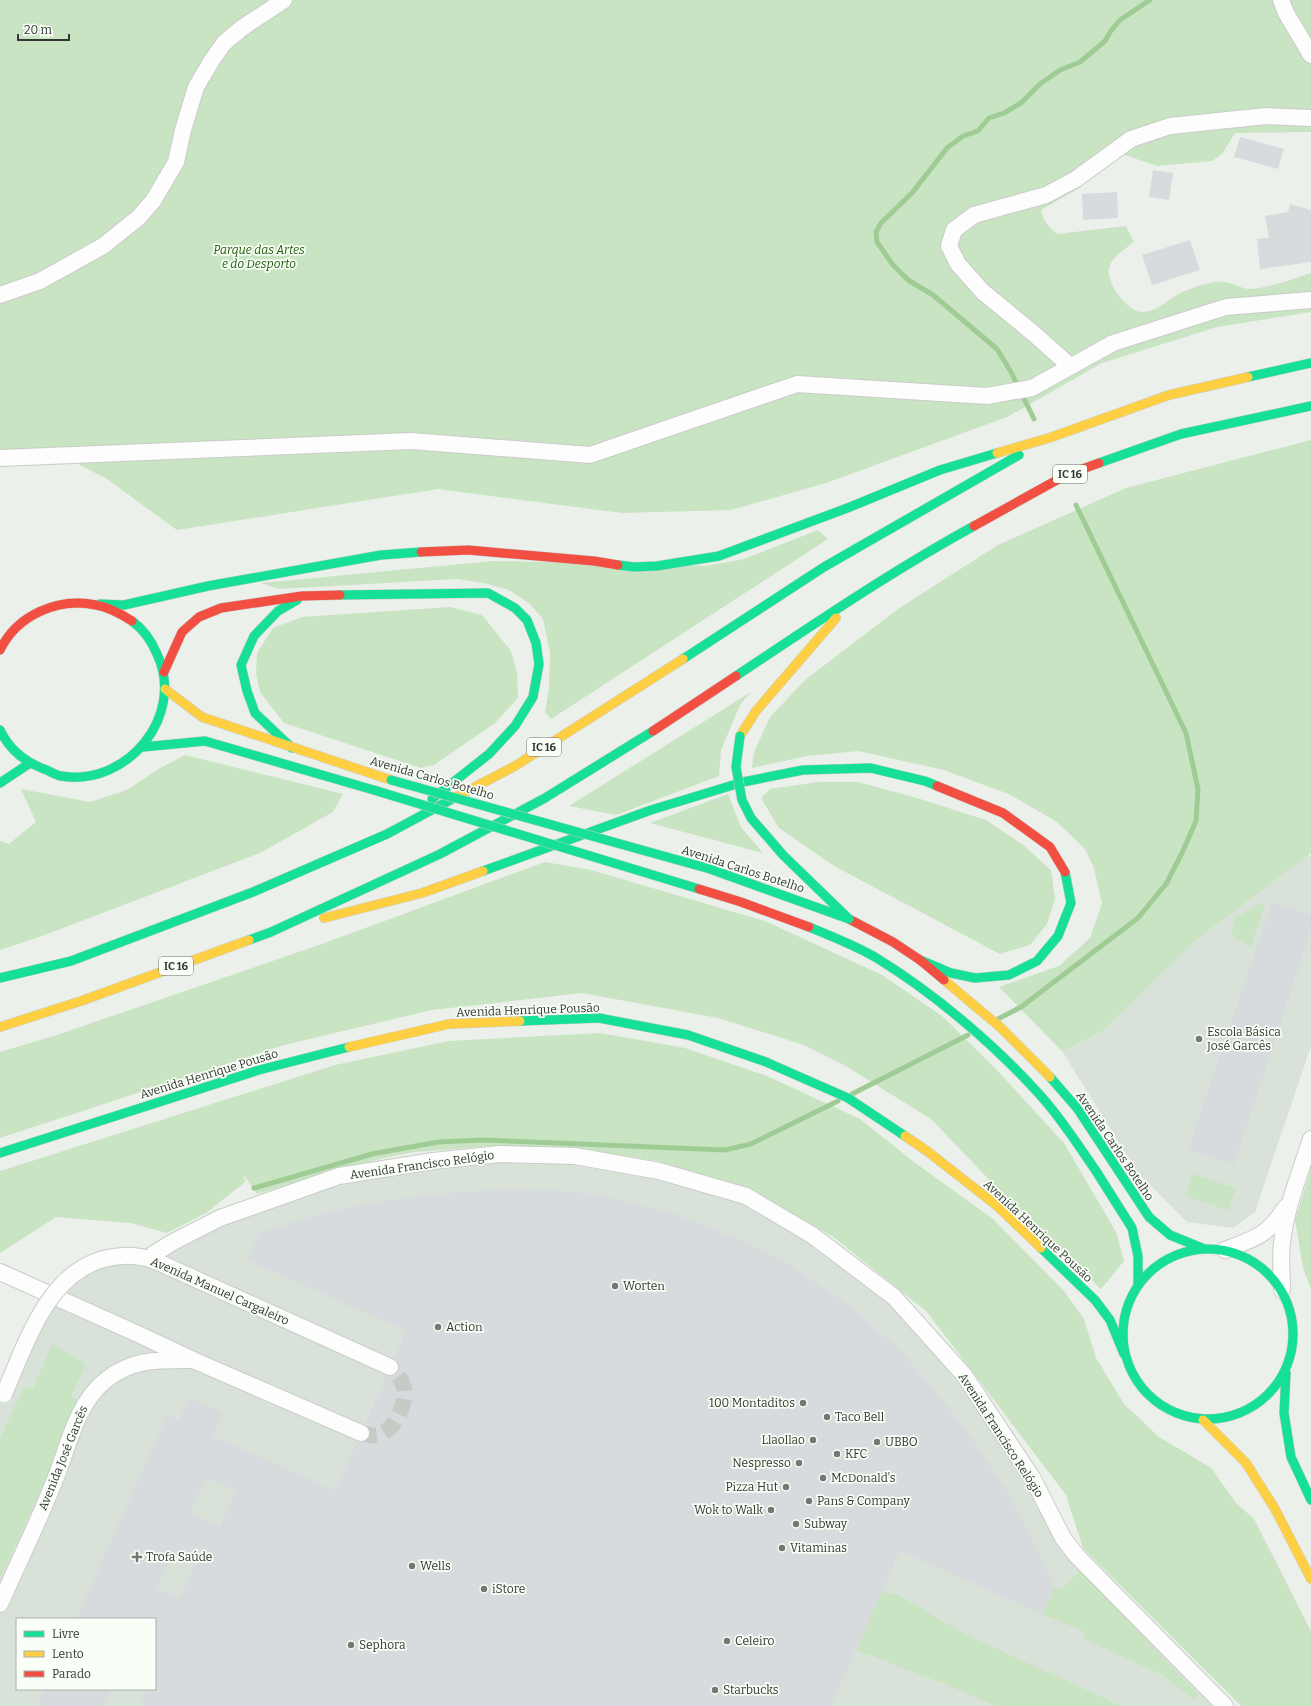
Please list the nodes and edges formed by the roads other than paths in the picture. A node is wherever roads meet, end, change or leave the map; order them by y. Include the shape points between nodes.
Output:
1 (284, 0) edge
2 (1281, 0) edge
3 (1311, 55) edge
4 (1311, 118) edge
5 (0, 295) edge
6 (1311, 300) edge
7 (1311, 363) edge
8 (1070, 366) junction
9 (1311, 406) edge
10 (1049, 438) junction
11 (0, 458) edge
12 (302, 596) junction
13 (853, 598) junction
14 (100, 604) junction
15 (1, 647) edge
16 (164, 672) junction
17 (165, 689) junction
18 (0, 732) edge
19 (143, 747) junction
20 (292, 748) junction
21 (30, 763) junction
22 (0, 782) edge
23 (387, 834) junction
24 (849, 920) junction
25 (271, 932) junction
26 (920, 960) junction
27 (0, 978) edge
28 (0, 1027) edge
29 (1311, 1139) edge
30 (0, 1153) edge
31 (1291, 1198) junction
32 (1202, 1248) junction
33 (1225, 1250) junction
34 (147, 1258) junction
35 (0, 1272) edge
36 (1138, 1284) junction
37 (1282, 1290) junction
38 (1124, 1354) junction
39 (193, 1360) junction
40 (390, 1368) tunnel mouth
41 (1287, 1369) junction
42 (2, 1398) edge
43 (1204, 1420) junction
44 (361, 1432) tunnel mouth
45 (1311, 1500) edge
46 (1311, 1579) edge
47 (0, 1604) edge
48 (1225, 1706) edge

1 - 5 street via 242,28 224,43 212,60 196,87 176,162 153,201 138,218 103,246 46,278
2 - 3 street
4 - 8 street via 1266,116 1170,126 1131,139 1076,179 1046,195 974,215 954,230 949,246 958,264 983,292
6 - 8 street via 1226,307 1112,343
7 - 10 main road, IC 16 via 1169,395
8 - 11 street via 1032,388 987,396 797,384 590,455 411,441
9 - 13 main road, IC 16 via 1181,434 1066,475 933,548
10 - 14 main road via 940,470 719,556 634,567 468,550 431,551 381,555 208,586 124,605
10 - 23 main road, IC 16 via 824,567 514,766
12 - 16 main road via 221,608 199,617 182,632
12 - 20 main road via 278,611 254,636 241,665 255,712
12 - 23 main road via 488,593 515,608 527,620 536,643 539,664 533,697 514,726 489,754
13 - 24 main road, bridge via 756,711 740,736 736,767 742,800 751,818 783,855
13 - 25 main road, IC 16 via 635,743 544,798 440,854
14 - 15 main road via 75,602 52,605 19,624
14 - 16 main road via 120,612 145,633 158,653
16 - 17 main road
17 - 19 main road via 163,710 153,734
17 - 20 main road, Avenida Carlos Botelho via 202,717
18 - 21 main road via 13,749
19 - 21 main road via 129,760 106,772 82,777 60,776
19 - 36 main road, bridge via 205,740 741,902 836,938 874,957 930,994 1007,1061 1060,1118 1132,1228 1140,1261
20 - 24 main road, Avenida Carlos Botelho, bridge via 391,780 710,869
21 - 22 main road
23 - 27 main road, IC 16 via 253,892 78,958
24 - 26 main road, Avenida Carlos Botelho via 894,942
25 - 26 main road via 422,893 651,810 743,782 803,770 871,768 925,781 1003,813 1050,847 1065,871 1071,903 1058,936 1037,962 1010,975 975,978 951,973
25 - 28 main road, IC 16 via 81,1001
26 - 32 main road, Avenida Carlos Botelho via 981,1009 1036,1062 1077,1108 1149,1217 1170,1235
29 - 31 street
30 - 38 main road, Avenida Henrique Pousão via 259,1070 448,1024 599,1018 688,1035 766,1062 848,1098 927,1151 996,1205 1095,1300 1110,1320
31 - 33 street via 1277,1221 1266,1232
31 - 37 street via 1281,1244
32 - 33 main road
32 - 36 main road via 1177,1254 1154,1268
33 - 37 main road via 1246,1257 1264,1269
34 - 40 street, Avenida Manuel Cargaleiro
34 - 42 street, Avenida Manuel Cargaleiro, bridge via 106,1258 86,1266 69,1277 44,1306
34 - 48 street, Avenida Francisco Relógio via 220,1218 339,1176 433,1161 500,1154 575,1156 659,1171 746,1196 812,1235 894,1297 964,1376 1033,1479 1063,1538 1077,1556
35 - 39 street, Avenida José Garcês
36 - 38 main road via 1128,1304 1123,1326
37 - 41 main road via 1293,1322 1294,1342
38 - 43 main road, Avenida Henrique Pousão via 1135,1380 1153,1400 1176,1415
39 - 44 street, Avenida José Garcês
39 - 47 street, Avenida José Garcês via 150,1360 136,1364 122,1369 95,1390 80,1414 54,1482
41 - 43 main road, Avenida Henrique Pousão via 1273,1391 1253,1408 1229,1418
41 - 45 main road via 1284,1413 1290,1457
43 - 46 main road via 1246,1463 1275,1509

